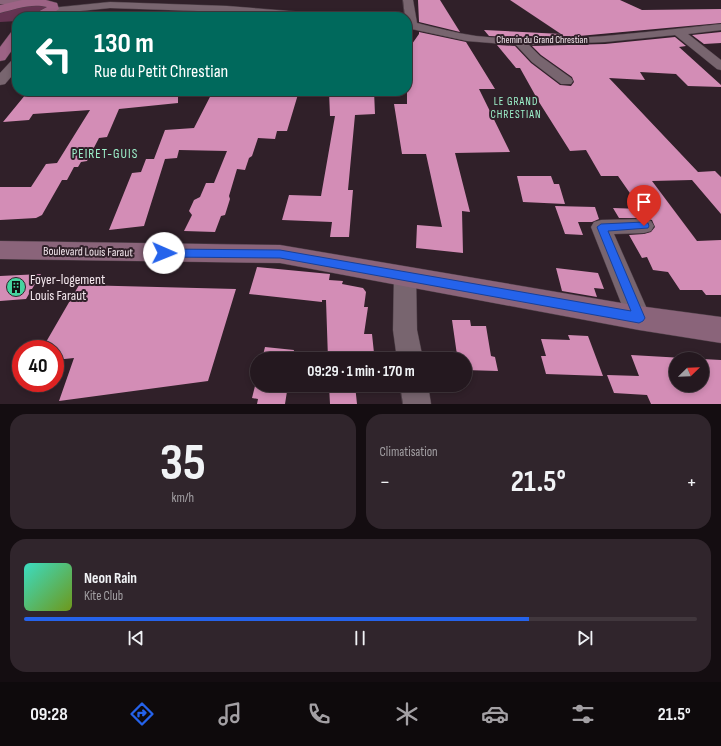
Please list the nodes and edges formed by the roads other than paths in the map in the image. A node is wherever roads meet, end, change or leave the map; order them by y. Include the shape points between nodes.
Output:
1 (235, 0) edge
2 (408, 0) edge
3 (0, 1) edge
4 (29, 2) edge
5 (52, 5) edge
6 (0, 9) edge
7 (227, 9) junction
8 (44, 12) edge
9 (63, 12) edge
10 (71, 12) edge
11 (265, 12) edge
12 (409, 12) edge
13 (412, 26) edge
14 (721, 26) edge
15 (11, 31) edge
16 (678, 31) junction
17 (519, 41) junction
18 (0, 47) edge
19 (0, 57) edge
20 (721, 66) edge
21 (12, 68) edge
22 (0, 81) edge
23 (566, 81) dead end
24 (644, 226) dead end
25 (0, 250) edge
26 (405, 276) junction
27 (639, 318) junction
28 (721, 330) edge
29 (409, 352) edge
30 (415, 392) edge
31 (417, 404) edge

1 - 7 street
2 - 12 street
3 - 4 street
4 - 5 main road
4 - 6 main road
5 - 8 main road
5 - 9 street
7 - 10 street via 110,5
7 - 11 street
13 - 17 street, Chemin du Grand Chrestian via 474,39
14 - 16 street, Chemin du Grand Chrestian
15 - 18 main road
15 - 19 main road
16 - 17 street, Chemin du Grand Chrestian via 580,41
16 - 20 street
17 - 23 street via 536,60
21 - 22 street
24 - 27 street via 601,227
25 - 26 street, Boulevard Louis Faraut via 280,254
26 - 27 street, Boulevard Louis Faraut
26 - 29 street via 405,330
27 - 28 street, Boulevard Louis Faraut
30 - 31 street

